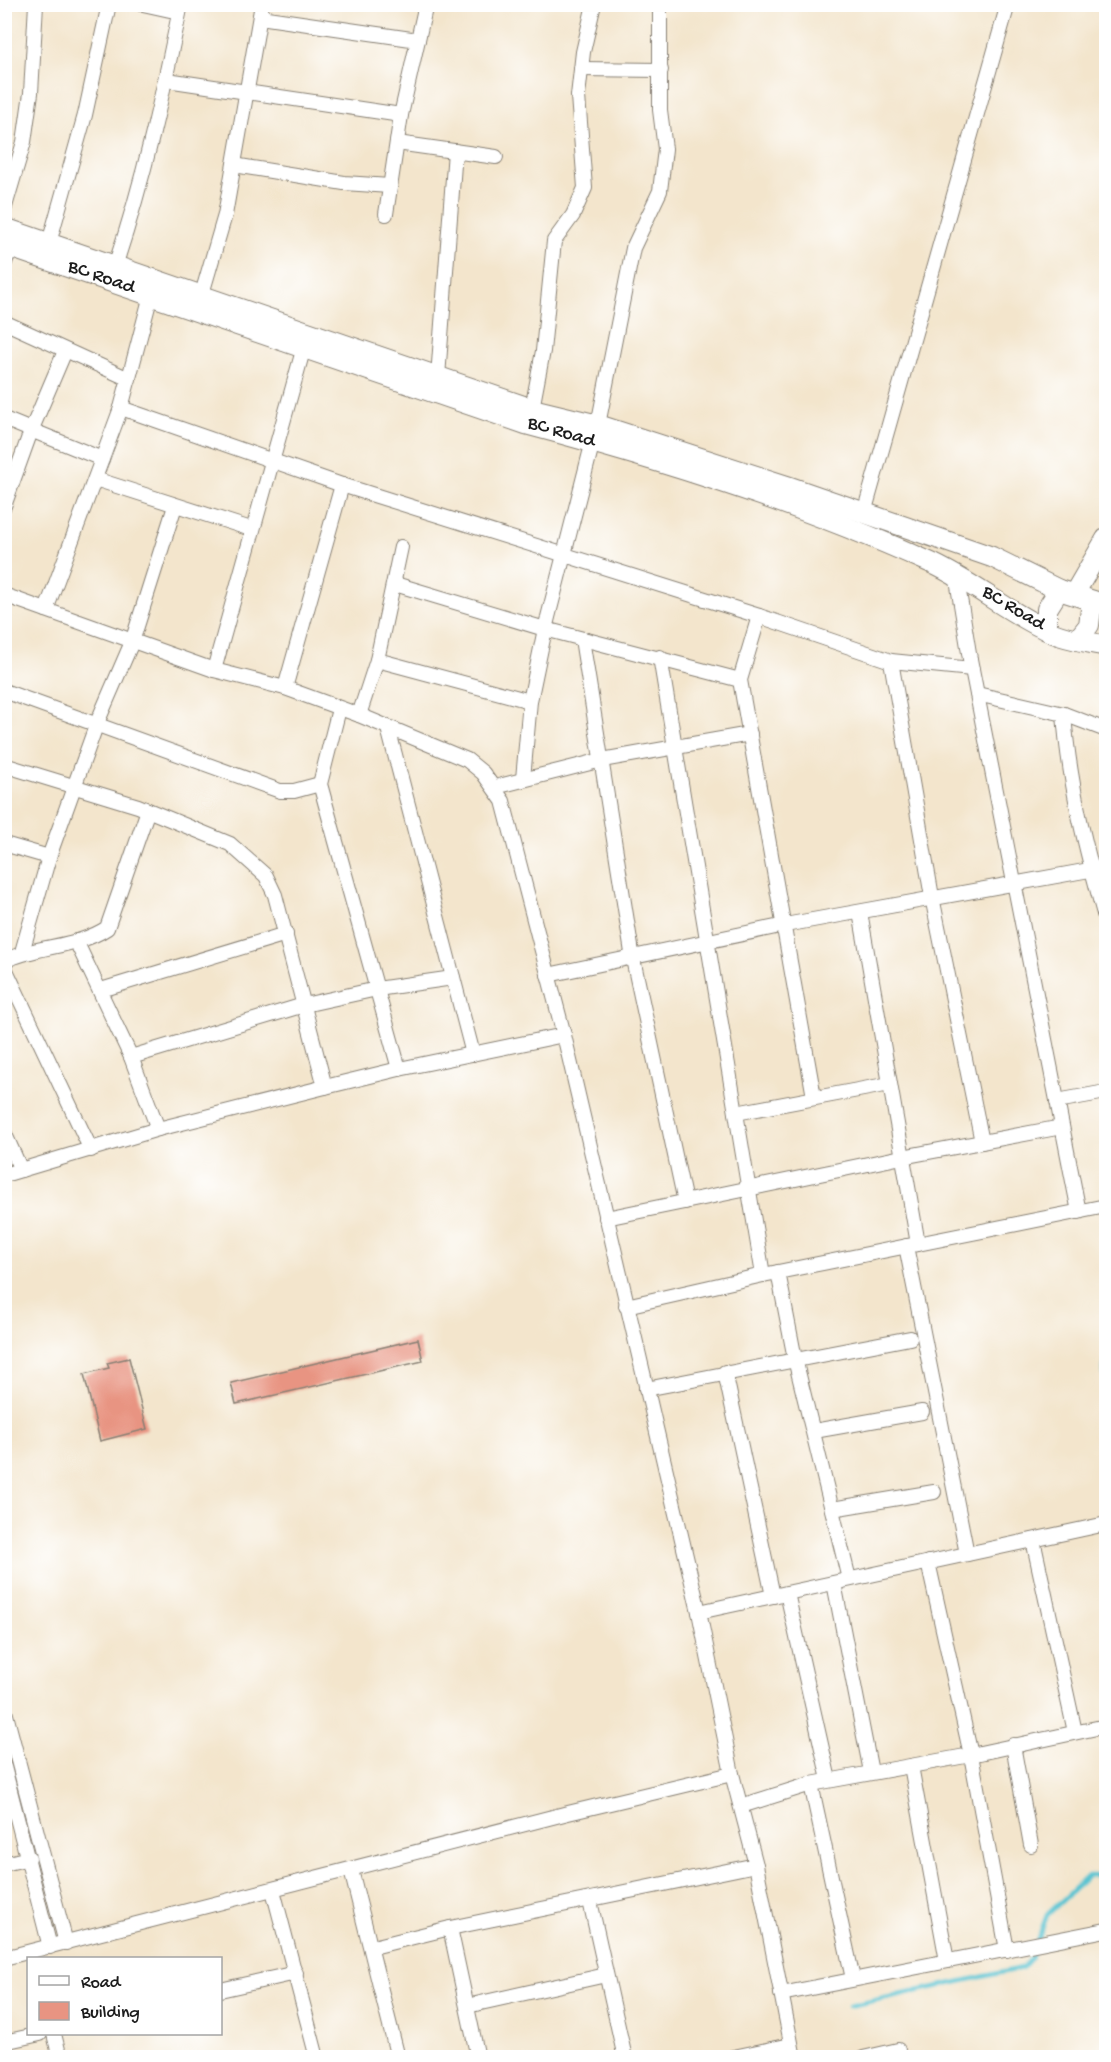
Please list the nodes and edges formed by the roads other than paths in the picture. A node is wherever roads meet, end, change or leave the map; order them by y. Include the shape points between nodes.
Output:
1 (36, 4) edge
2 (109, 4) edge
3 (143, 4) edge
4 (426, 4) edge
5 (594, 4) edge
6 (660, 4) edge
7 (1008, 4) edge
8 (180, 8) edge
9 (261, 11) edge
10 (418, 40) junction
11 (581, 69) junction
12 (661, 70) junction
13 (167, 80) junction
14 (246, 92) junction
15 (401, 115) junction
16 (397, 143) junction
17 (455, 152) junction
18 (496, 157) dead end
19 (234, 165) junction
20 (390, 186) junction
21 (4, 210) edge
22 (386, 214) dead end
23 (8, 243) edge
24 (49, 243) junction
25 (115, 266) junction
26 (151, 295) junction
27 (199, 304) junction
28 (4, 322) edge
29 (304, 347) junction
30 (65, 351) junction
31 (438, 377) junction
32 (129, 379) junction
33 (121, 408) junction
34 (531, 409) junction
35 (4, 419) edge
36 (31, 431) junction
37 (595, 433) junction
38 (102, 459) junction
39 (273, 459) junction
40 (95, 480) junction
41 (342, 485) junction
42 (4, 506) edge
43 (175, 506) junction
44 (864, 513) junction
45 (251, 529) junction
46 (1107, 539) edge
47 (401, 547) dead end
48 (563, 555) junction
49 (956, 574) junction
50 (395, 584) junction
51 (1066, 592) junction
52 (4, 595) edge
53 (1100, 603) edge
54 (46, 610) junction
55 (759, 616) junction
56 (545, 629) junction
57 (1047, 630) junction
58 (582, 639) junction
59 (1077, 640) junction
60 (132, 642) junction
61 (1107, 646) edge
62 (660, 657) junction
63 (377, 660) junction
64 (891, 661) junction
65 (972, 669) junction
66 (214, 670) junction
67 (740, 680) junction
68 (285, 688) junction
69 (4, 691) edge
70 (977, 694) junction
71 (530, 701) junction
72 (339, 710) junction
73 (1064, 714) junction
74 (359, 715) junction
75 (97, 723) junction
76 (388, 728) junction
77 (1107, 730) edge
78 (750, 734) junction
79 (675, 748) junction
80 (602, 760) junction
81 (4, 765) edge
82 (523, 779) junction
83 (320, 784) junction
84 (73, 787) junction
85 (495, 787) junction
86 (148, 810) junction
87 (4, 844) edge
88 (49, 857) junction
89 (1107, 867) edge
90 (1091, 868) junction
91 (1014, 882) junction
92 (932, 897) junction
93 (860, 912) junction
94 (1107, 921) edge
95 (785, 926) junction
96 (286, 934) junction
97 (76, 941) junction
98 (706, 942) junction
99 (22, 952) junction
100 (633, 959) junction
101 (4, 961) edge
102 (4, 966) edge
103 (549, 975) junction
104 (453, 978) junction
105 (377, 989) junction
106 (101, 990) junction
107 (304, 1005) junction
108 (564, 1035) junction
109 (473, 1054) junction
110 (131, 1057) junction
111 (399, 1069) junction
112 (890, 1084) junction
113 (325, 1087) junction
114 (1107, 1092) edge
115 (814, 1097) junction
116 (1057, 1101) junction
117 (736, 1113) junction
118 (1062, 1127) junction
119 (158, 1129) junction
120 (4, 1132) edge
121 (982, 1142) junction
122 (91, 1150) junction
123 (902, 1157) junction
124 (21, 1170) junction
125 (4, 1175) edge
126 (750, 1188) junction
127 (685, 1202) junction
128 (1107, 1206) edge
129 (1079, 1212) junction
130 (606, 1218) junction
131 (912, 1245) junction
132 (778, 1272) junction
133 (763, 1275) junction
134 (626, 1306) junction
135 (909, 1338) dead end
136 (795, 1359) junction
137 (725, 1372) junction
138 (646, 1389) junction
139 (922, 1412) dead end
140 (814, 1431) junction
141 (934, 1492) dead end
142 (832, 1509) junction
143 (1107, 1524) edge
144 (1033, 1540) junction
145 (968, 1554) junction
146 (928, 1562) junction
147 (849, 1580) junction
148 (834, 1582) junction
149 (780, 1594) junction
150 (699, 1612) junction
151 (4, 1707) edge
152 (1107, 1726) edge
153 (1075, 1732) junction
154 (1013, 1745) junction
155 (971, 1755) junction
156 (911, 1766) junction
157 (4, 1767) edge
158 (871, 1772) junction
159 (732, 1774) junction
160 (829, 1780) junction
161 (811, 1784) junction
162 (7, 1786) edge
163 (741, 1806) junction
164 (1031, 1845) dead end
165 (29, 1858) junction
166 (4, 1864) edge
167 (756, 1865) junction
168 (351, 1870) junction
169 (273, 1890) junction
170 (590, 1901) junction
171 (450, 1928) junction
172 (1107, 1930) edge
173 (66, 1942) junction
174 (50, 1947) junction
175 (373, 1947) junction
176 (1014, 1949) junction
177 (36, 1955) edge
178 (4, 1958) edge
179 (947, 1961) junction
180 (296, 1973) junction
181 (606, 1975) junction
182 (853, 1979) junction
183 (222, 1990) edge
184 (781, 1994) junction
185 (467, 2006) junction
186 (36, 2035) edge
187 (54, 2035) edge
188 (4, 2042) edge
189 (898, 2050) dead end
190 (793, 2051) edge
191 (60, 2058) edge
192 (317, 2058) edge
193 (398, 2058) edge
194 (478, 2058) edge
195 (625, 2058) edge
196 (729, 2058) edge
197 (863, 2058) edge

1 - 21 street via 24,142
2 - 24 street via 85,116
3 - 8 street
4 - 10 street
5 - 11 street
6 - 12 street
7 - 44 street
8 - 13 street
9 - 10 street
9 - 14 street
10 - 15 street
11 - 12 street
11 - 34 street via 579,116 585,188 573,215 554,241 543,351
12 - 37 street via 660,110 665,148 660,192 633,248
13 - 14 street
13 - 25 street via 140,189
14 - 15 street
14 - 19 street
15 - 16 street
16 - 17 street
16 - 20 street
17 - 18 street
17 - 31 street
19 - 20 street via 344,183
19 - 27 street
20 - 22 street
23 - 24 street
23 - 26 street, BC Road
24 - 25 street
25 - 27 street
26 - 27 street, BC Road
26 - 32 street
27 - 29 street, BC Road
27 - 31 street
28 - 30 street
29 - 37 street, BC Road via 526,424
29 - 39 street
30 - 32 street
30 - 36 street
31 - 34 street
32 - 33 street
33 - 38 street
33 - 39 street
34 - 37 street
35 - 36 street
36 - 38 street
36 - 42 street
37 - 44 street
37 - 48 street
37 - 49 street, BC Road
38 - 40 street
39 - 41 street
39 - 45 street
40 - 43 street
40 - 54 street
41 - 48 street
41 - 68 street
43 - 45 street
43 - 60 street
44 - 51 street via 992,557
45 - 66 street
46 - 51 street
47 - 50 street
48 - 55 street
48 - 56 street
49 - 57 street, BC Road
49 - 65 street
50 - 56 street
50 - 63 street
51 - 53 street
51 - 57 street via 1047,609
52 - 54 street
53 - 59 street
54 - 60 street
55 - 64 street
55 - 67 street
56 - 58 street
56 - 71 street
57 - 59 street, BC Road
58 - 62 street
58 - 80 street
59 - 61 street, BC Road
60 - 66 street
60 - 75 street
62 - 67 street
62 - 79 street
63 - 71 street
63 - 74 street
64 - 65 street
64 - 92 street
65 - 70 street
66 - 68 street
67 - 78 street
68 - 72 street
69 - 75 street
70 - 73 street
70 - 91 street
71 - 82 street
72 - 74 street
72 - 83 street
73 - 77 street
73 - 90 street
74 - 76 street
75 - 83 street via 280,791
75 - 84 street
76 - 85 street via 467,760
76 - 104 street
78 - 79 street
78 - 95 street
79 - 80 street
79 - 98 street
80 - 82 street
80 - 100 street
81 - 84 street
82 - 85 street
83 - 105 street
84 - 86 street
84 - 88 street
85 - 103 street
86 - 96 street via 230,844 252,861 266,876
86 - 97 street via 107,928 94,937
87 - 88 street
88 - 99 street
89 - 90 street
90 - 91 street
90 - 94 street
91 - 92 street
91 - 116 street
92 - 93 street
92 - 121 street
93 - 95 street
93 - 112 street
95 - 98 street
95 - 115 street
96 - 106 street
96 - 107 street
97 - 99 street
97 - 106 street
98 - 100 street
98 - 117 street
99 - 101 street
100 - 103 street
100 - 127 street
102 - 122 street
103 - 108 street
104 - 105 street
104 - 109 street
105 - 107 street
105 - 111 street
106 - 110 street
107 - 110 street
107 - 113 street
108 - 109 street
108 - 130 street
109 - 111 street
110 - 119 street
111 - 113 street
112 - 115 street
112 - 123 street
113 - 119 street
114 - 116 street
115 - 117 street
116 - 118 street
117 - 126 street
118 - 121 street
118 - 129 street
119 - 122 street
120 - 124 street
121 - 123 street
122 - 124 street
123 - 126 street
123 - 131 street
124 - 125 street
126 - 127 street
126 - 133 street
127 - 130 street
128 - 129 street
129 - 131 street
130 - 134 street
131 - 132 street
131 - 145 street
132 - 133 street
132 - 136 street
133 - 134 street
134 - 138 street
135 - 136 street
136 - 137 street
136 - 140 street
137 - 138 street
137 - 149 street
138 - 150 street
139 - 140 street
140 - 142 street
141 - 142 street
142 - 147 street
143 - 144 street
144 - 145 street
144 - 153 street
145 - 146 street
146 - 147 street
146 - 155 street
147 - 148 street
148 - 149 street
148 - 158 street
149 - 150 street
149 - 160 street
150 - 159 street
151 - 173 street
152 - 153 street
153 - 154 street
154 - 155 street
154 - 164 street
155 - 156 street
155 - 176 street
156 - 158 street
156 - 179 street
157 - 162 street
158 - 160 street
159 - 163 street
159 - 168 street
160 - 161 street
161 - 163 street
161 - 182 street
162 - 165 street
163 - 167 street
165 - 166 street
165 - 174 street
167 - 170 street
167 - 184 street
168 - 169 street
168 - 175 street
169 - 173 street
169 - 180 street
170 - 171 street
170 - 181 street
171 - 175 street
171 - 185 street
172 - 176 street
173 - 174 street
174 - 177 street
175 - 193 street
176 - 179 street
177 - 178 street
179 - 182 street
180 - 183 street
180 - 192 street
181 - 185 street
181 - 195 street
182 - 184 street
184 - 190 street
185 - 194 street
186 - 188 street
187 - 191 street
189 - 197 street
190 - 196 street

